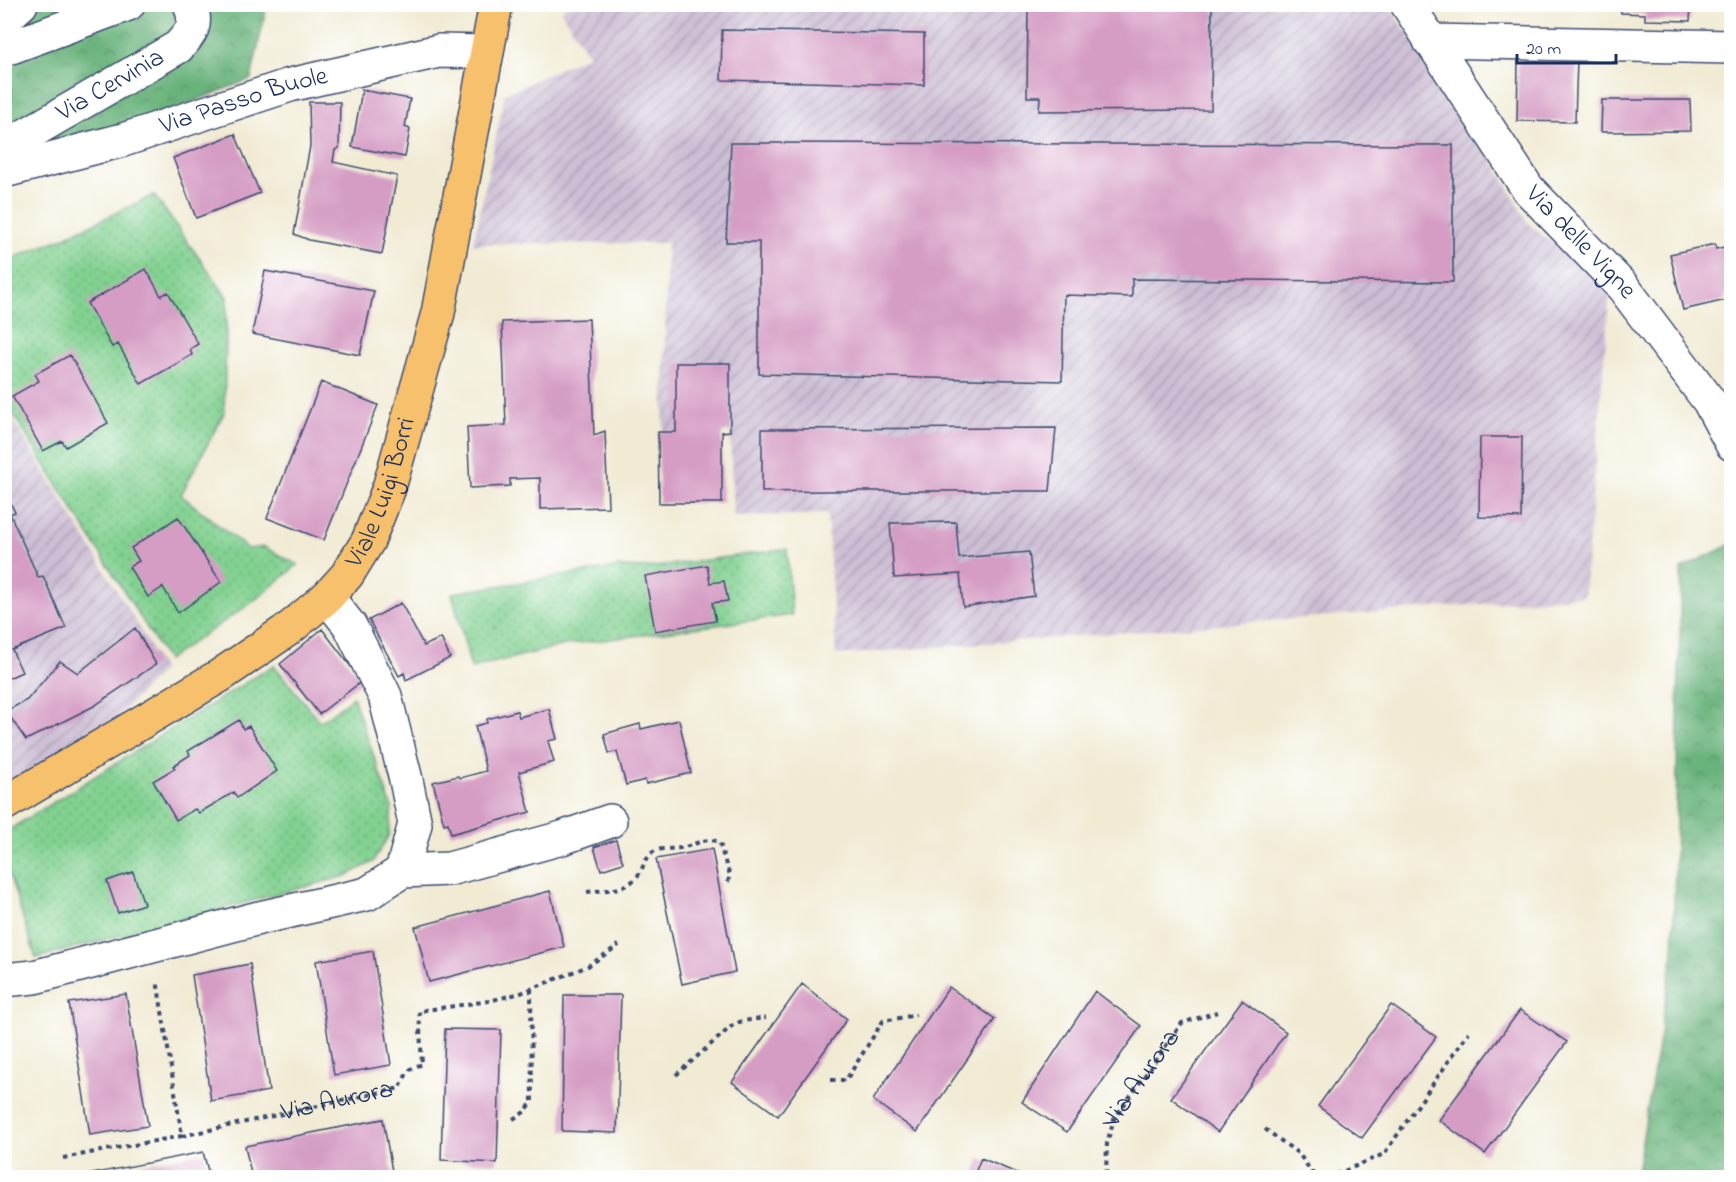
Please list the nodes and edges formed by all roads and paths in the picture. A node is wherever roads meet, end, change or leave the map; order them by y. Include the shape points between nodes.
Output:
1 (21, 4) edge
2 (128, 4) edge
3 (190, 4) edge
4 (496, 4) edge
5 (1407, 4) edge
6 (4, 19) edge
7 (1430, 41) junction
8 (4, 45) edge
9 (1731, 46) edge
10 (487, 52) junction
11 (4, 152) edge
12 (4, 171) edge
13 (1731, 444) edge
14 (327, 597) junction
15 (4, 804) edge
16 (610, 821) dead end
17 (402, 871) junction
18 (727, 885) dead end
19 (587, 892) dead end
20 (619, 945) dead end
21 (152, 946) junction
22 (4, 980) edge
23 (531, 989) junction
24 (1217, 1012) dead end
25 (916, 1015) dead end
26 (766, 1018) dead end
27 (1469, 1032) dead end
28 (676, 1075) dead end
29 (831, 1080) dead end
30 (513, 1119) dead end
31 (1264, 1129) dead end
32 (182, 1136) junction
33 (63, 1158) dead end
34 (1106, 1174) dead end
35 (1316, 1178) edge
36 (1328, 1178) edge

1 - 6 street
2 - 8 street via 11,47
3 - 11 street, Via Cervinia via 195,17 191,34 178,47
4 - 10 main road, Viale Luigi Borri
5 - 7 street, Via delle Vigne
7 - 9 street
7 - 13 street, Via delle Vigne via 1528,189 1623,287 1709,401
10 - 12 street, Via Passo Buole via 439,51 290,85 123,140
10 - 14 main road, Viale Luigi Borri via 438,313 389,488 368,541
14 - 15 main road, Viale Luigi Borri via 290,628 221,675
14 - 17 street via 350,626 385,696 414,824
16 - 17 street via 449,869
17 - 21 street via 367,894
18 - 19 path via 730,875 720,843 711,840 656,850 631,883
20 - 23 path, Via Aurora via 588,966
21 - 22 street via 34,977
21 - 32 path
23 - 30 path via 532,1103
23 - 32 path, Via Aurora via 489,1001 419,1011 422,1065 406,1073 400,1088
24 - 34 path, Via Aurora via 1182,1023 1114,1119 1107,1143
25 - 29 path via 883,1021 846,1080
26 - 28 path via 733,1025
27 - 36 path via 1384,1154
31 - 35 path via 1299,1154
32 - 33 path, Via Aurora

